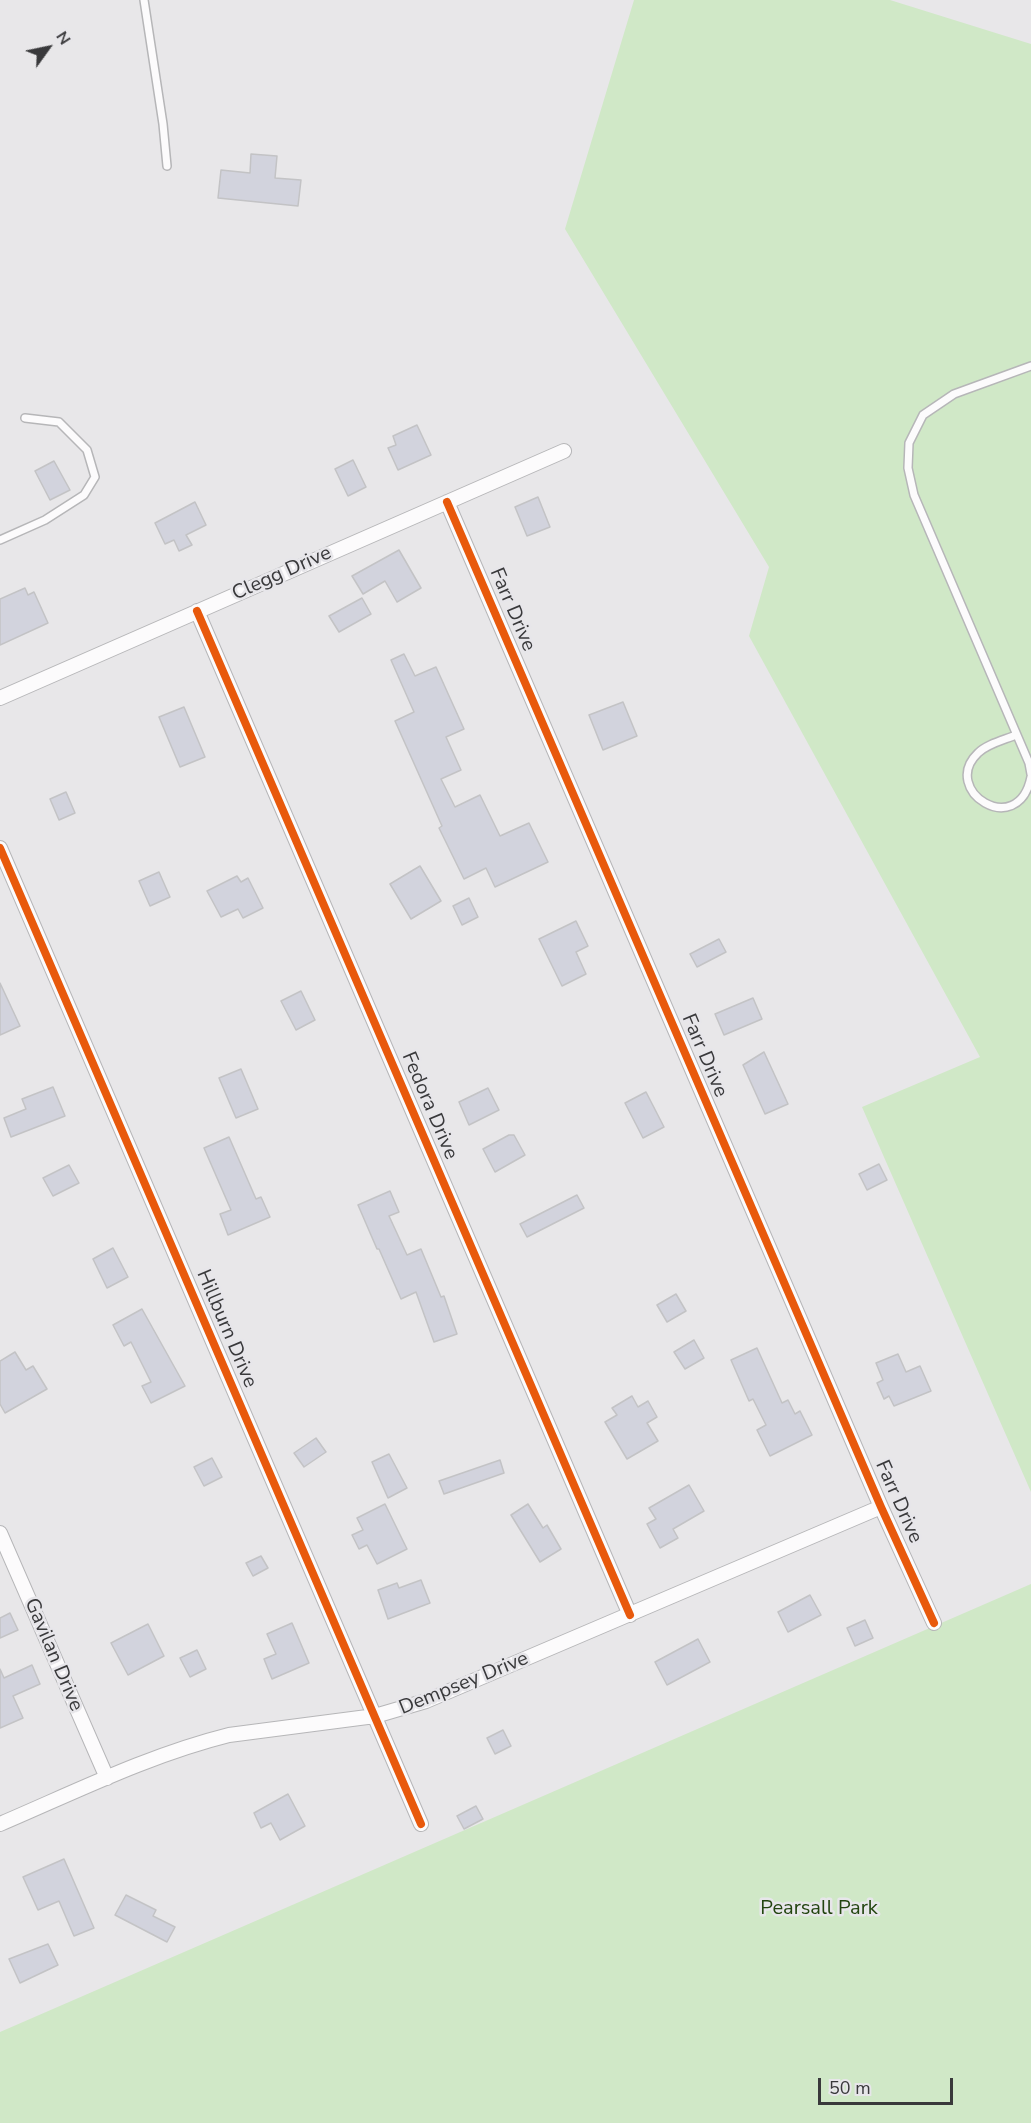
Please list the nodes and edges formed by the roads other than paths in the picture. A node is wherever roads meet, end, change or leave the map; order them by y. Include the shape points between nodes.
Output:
1 (144, 0) edge
2 (167, 166) dead end
3 (1031, 366) edge
4 (25, 418) dead end
5 (564, 451) dead end
6 (447, 502) junction
7 (0, 540) edge
8 (198, 611) junction
9 (0, 698) edge
10 (1016, 735) junction
11 (1031, 776) edge
12 (0, 848) edge
13 (881, 1507) junction
14 (0, 1533) edge
15 (630, 1615) junction
16 (933, 1623) dead end
17 (375, 1716) junction
18 (106, 1778) junction
19 (0, 1824) edge
20 (421, 1824) dead end

1 - 2 lane
3 - 10 lane via 954,394 923,416 909,443 908,468 914,495
4 - 7 lane via 59,422 87,450 95,477 84,495 45,520
5 - 6 street, Clegg Drive
6 - 8 street, Clegg Drive
6 - 13 street, Farr Drive
8 - 9 street, Clegg Drive
8 - 15 street, Fedora Drive
10 - 11 lane
10 - 11 lane via 977,753 970,764 970,788 977,799 1000,808 1022,798
12 - 17 street, Hillburn Drive
13 - 15 street, Dempsey Drive
13 - 16 street, Farr Drive
14 - 18 street, Gavilan Drive
15 - 17 street, Dempsey Drive via 426,1701
17 - 18 street, Dempsey Drive via 229,1735 173,1751
17 - 20 street, Hillburn Drive
18 - 19 street, Dempsey Drive

